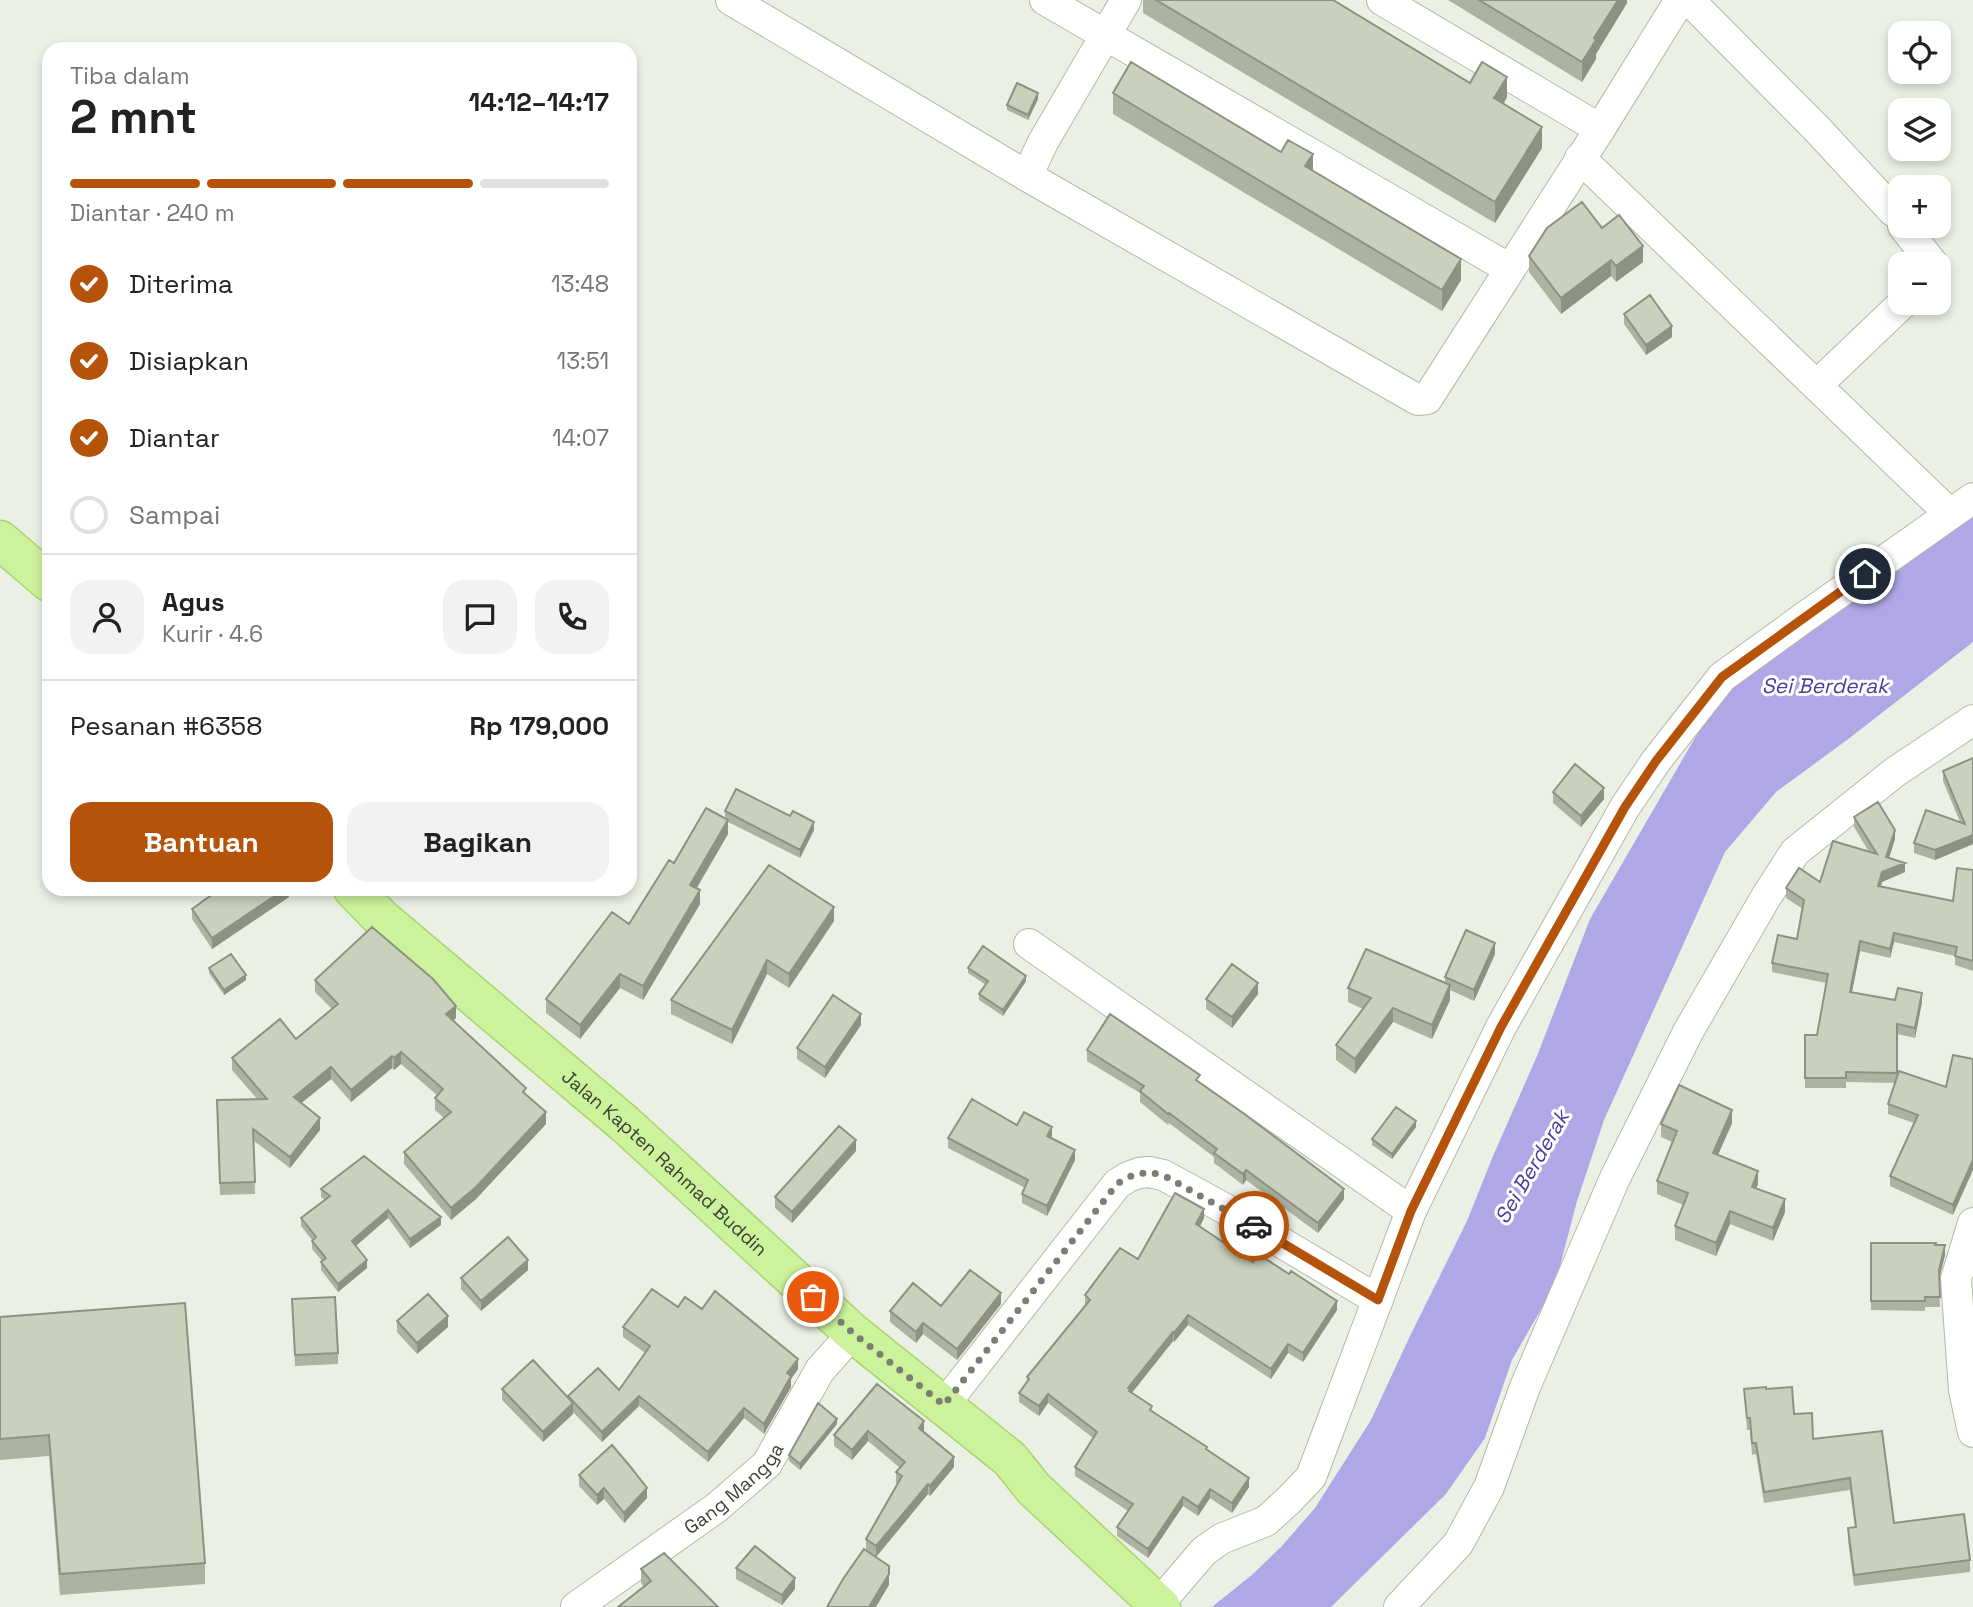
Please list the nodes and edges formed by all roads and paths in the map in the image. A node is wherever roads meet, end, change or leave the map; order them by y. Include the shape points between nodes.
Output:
1 (731, 0) edge
2 (1045, 0) edge
3 (1126, 0) edge
4 (1382, 0) edge
5 (1680, 0) edge
6 (1689, 0) edge
7 (1104, 35) junction
8 (1600, 129) junction
9 (1580, 158) junction
10 (1027, 176) junction
11 (1888, 208) edge
12 (1912, 238) edge
13 (1923, 252) edge
14 (1510, 270) junction
15 (1890, 315) edge
16 (1817, 385) junction
17 (1961, 506) edge
18 (0, 540) edge
19 (42, 576) edge
20 (1973, 720) edge
21 (360, 896) edge
22 (1029, 944) dead end
23 (1411, 1211) junction
24 (1973, 1223) edge
25 (1378, 1300) junction
26 (853, 1333) junction
27 (944, 1405) junction
28 (1973, 1432) edge
29 (1159, 1606) edge
30 (576, 1607) edge
31 (1399, 1607) edge

1 - 10 street
2 - 7 street
3 - 7 street
4 - 8 street
5 - 8 street
6 - 11 street
7 - 10 street
7 - 14 street
8 - 9 street
9 - 14 street
9 - 16 street
10 - 14 street via 1418,400 1427,399
12 - 13 street
15 - 16 street
16 - 17 street
17 - 23 street via 1722,677 1656,761 1625,807 1501,1027
18 - 19 main road
20 - 31 street via 1895,772 1795,852 1689,1030 1615,1178 1525,1387 1489,1487 1458,1544
21 - 26 main road, Jalan Kapten Rahmad Buddin via 625,1124
22 - 23 street
23 - 25 street
24 - 28 street via 1956,1279 1964,1390
25 - 27 street via 1163,1175 1139,1173 1117,1184
25 - 29 street via 1311,1477 1266,1521 1204,1551
26 - 27 main road, Jalan Kapten Rahmad Buddin
26 - 30 street, Gang Mangga via 820,1370 767,1464 716,1508
27 - 29 main road, Jalan Kapten Rahmad Buddin via 1010,1459 1034,1489

